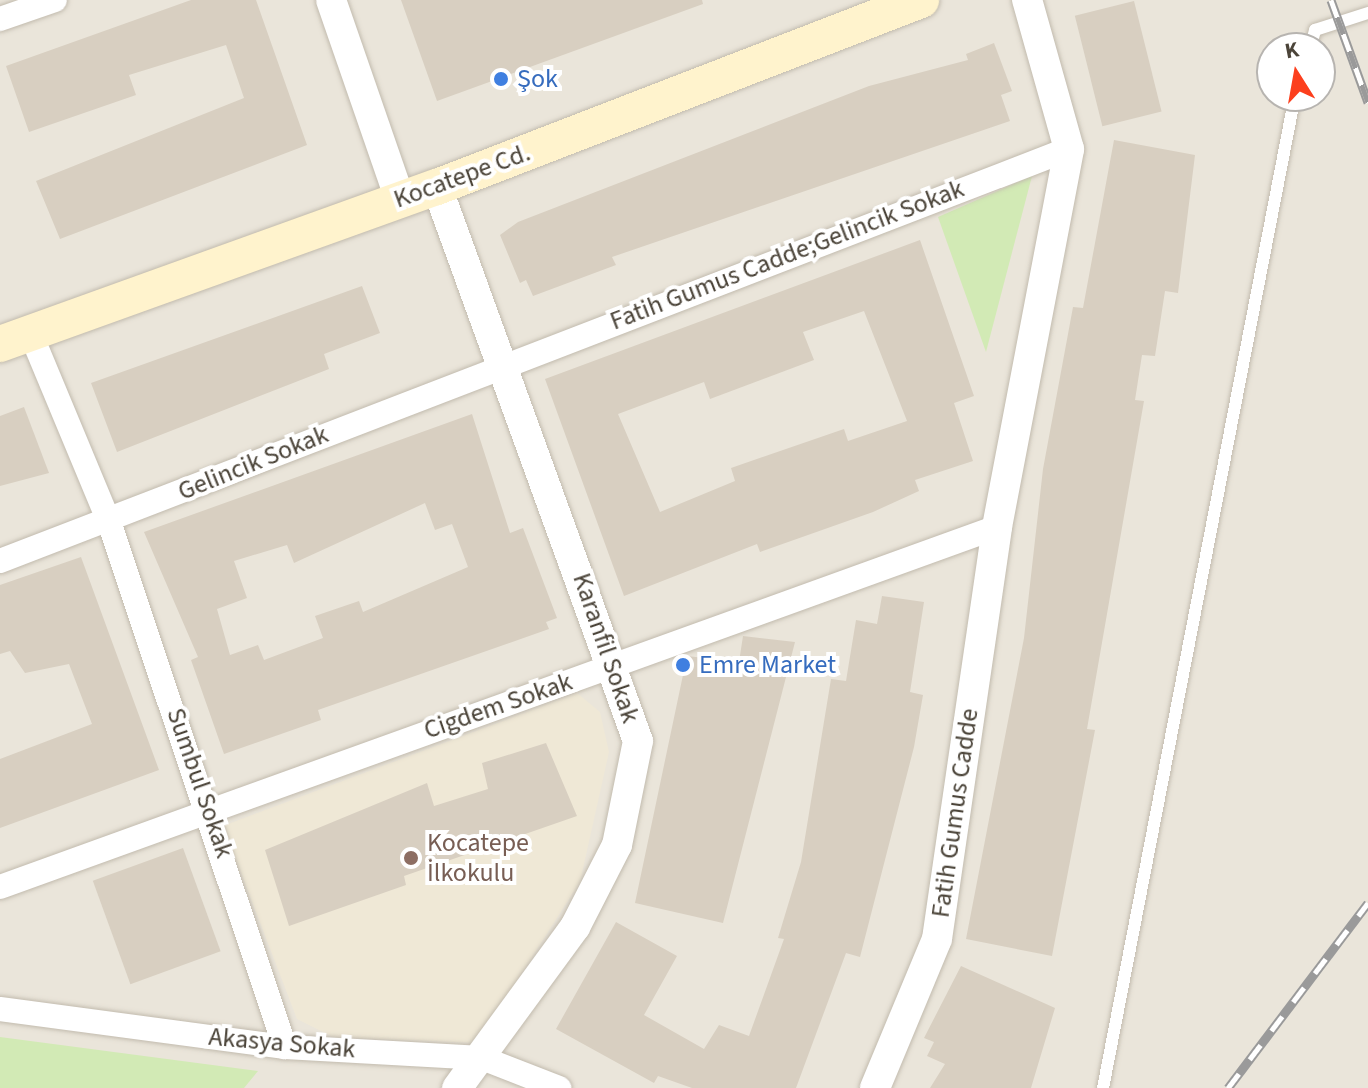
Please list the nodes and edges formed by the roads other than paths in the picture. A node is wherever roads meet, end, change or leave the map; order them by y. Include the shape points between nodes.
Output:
1 (55, 0) edge
2 (331, 0) edge
3 (921, 0) edge
4 (1027, 0) edge
5 (1368, 13) edge
6 (0, 19) edge
7 (1314, 32) edge
8 (1292, 112) edge
9 (1069, 149) junction
10 (437, 187) junction
11 (400, 199) junction
12 (15, 338) edge
13 (504, 361) junction
14 (109, 522) junction
15 (997, 527) junction
16 (0, 561) edge
17 (616, 664) junction
18 (209, 808) junction
19 (0, 887) edge
20 (0, 1009) edge
21 (285, 1047) junction
22 (482, 1058) junction
23 (457, 1088) edge
24 (559, 1088) edge
25 (875, 1088) edge
26 (1103, 1088) edge

1 - 6 street
2 - 11 street
3 - 10 main road, Kocatepe Cd.
4 - 9 street
5 - 7 lane
8 - 26 lane
9 - 13 street, Fatih Gumus Cadde;Gelincik Sokak
9 - 15 street
10 - 11 main road, Kocatepe Cd.
10 - 13 street, Karanfil Sokak
11 - 12 main road, Kocatepe Cd.
12 - 14 street, Sumbul Sokak
13 - 14 street, Gelincik Sokak
13 - 17 street, Karanfil Sokak
14 - 16 street, Gelincik Sokak
14 - 18 street, Sumbul Sokak
15 - 17 street, Cigdem Sokak
15 - 25 street, Fatih Gumus Cadde via 937,939
17 - 18 street, Cigdem Sokak
17 - 22 street, Karanfil Sokak via 638,741 617,845 575,927
18 - 19 street, Cigdem Sokak
18 - 21 street, Sumbul Sokak
20 - 21 street, Akasya Sokak
21 - 22 street, Akasya Sokak
22 - 23 street, Karanfil Sokak
22 - 24 street, Akasya Sokak

